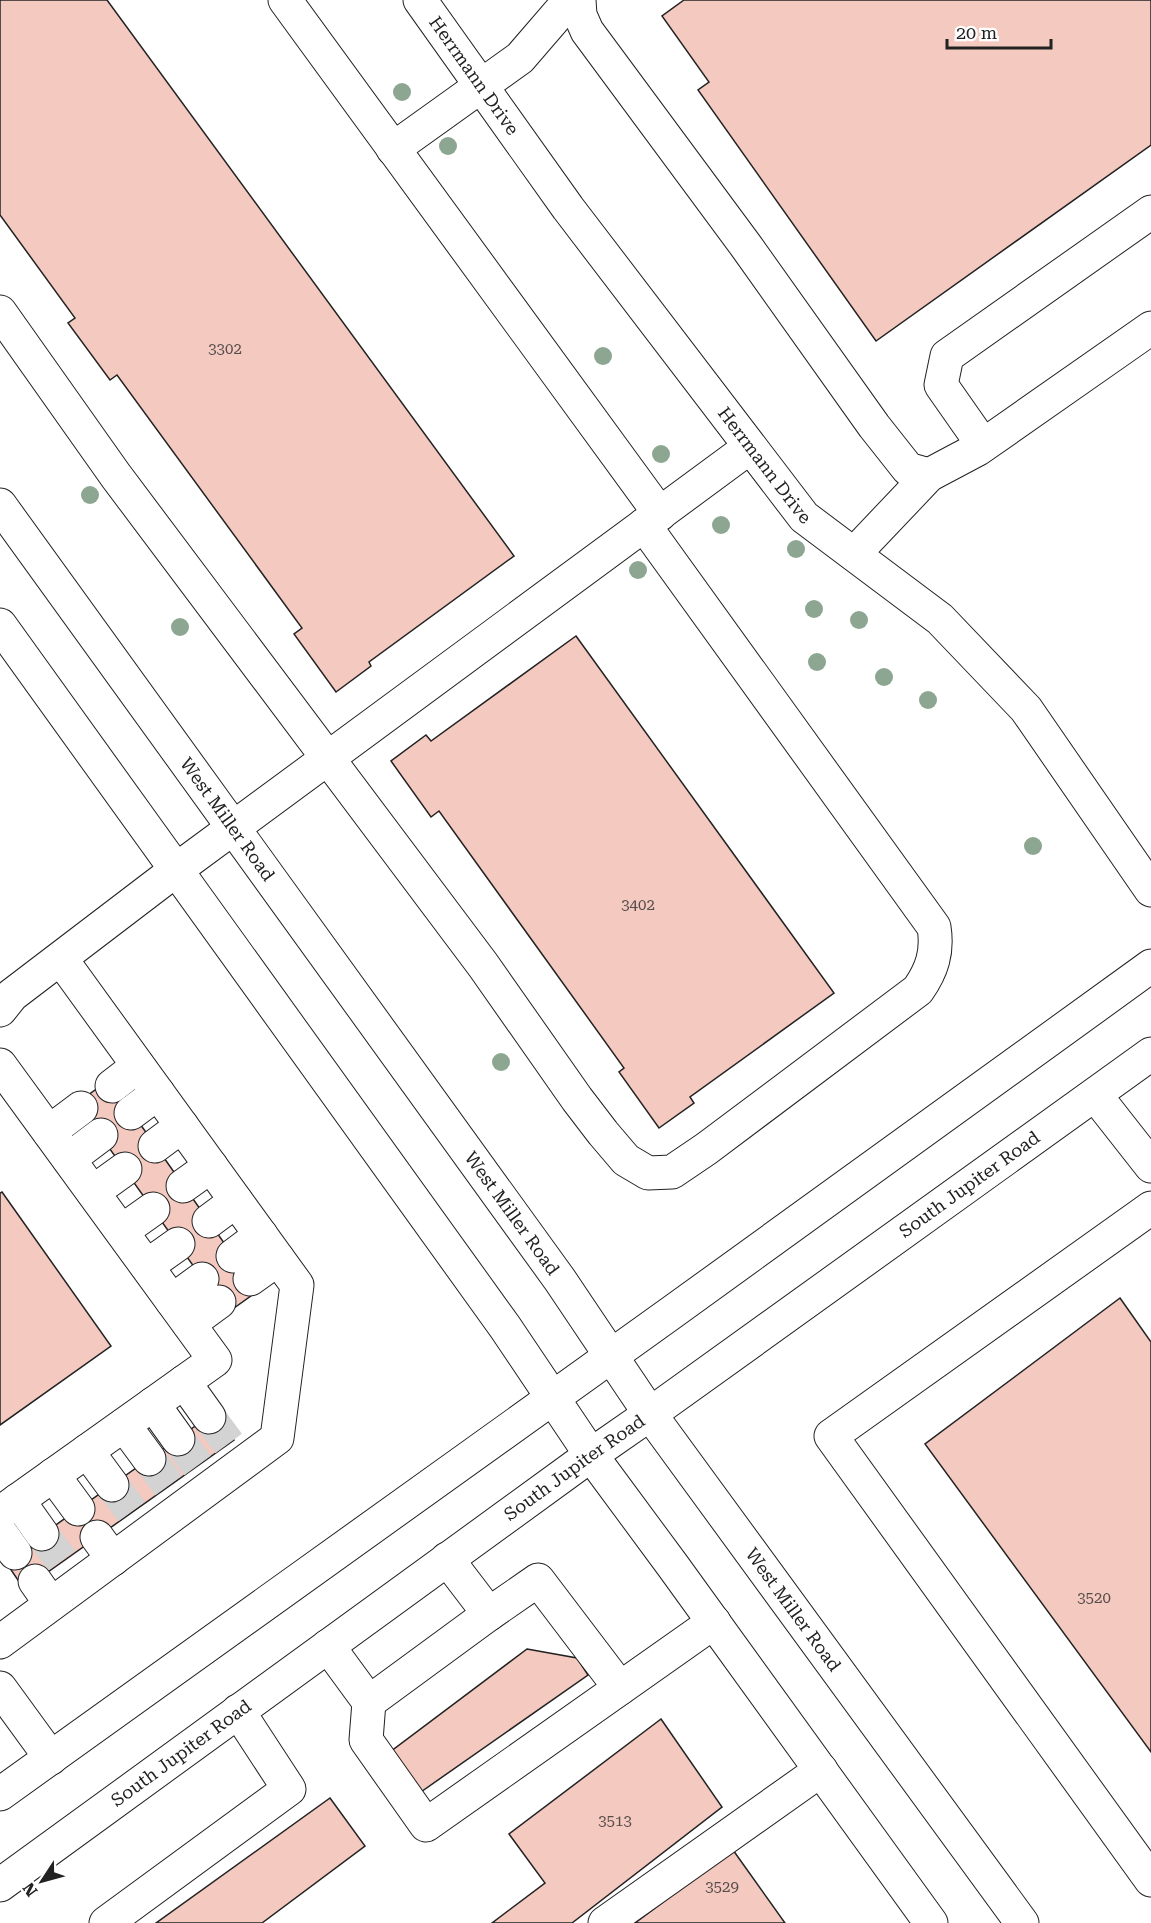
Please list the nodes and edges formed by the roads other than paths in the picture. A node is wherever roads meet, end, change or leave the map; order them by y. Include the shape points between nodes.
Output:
1 (285, 0) edge
2 (420, 0) edge
3 (570, 0) edge
4 (579, 0) edge
5 (482, 87) junction
6 (393, 149) junction
7 (1151, 212) edge
8 (0, 312) edge
9 (1151, 328) edge
10 (983, 445) junction
11 (750, 447) junction
12 (929, 475) junction
13 (0, 505) edge
14 (652, 519) junction
15 (854, 554) junction
16 (0, 625) edge
17 (328, 758) junction
18 (233, 828) junction
19 (176, 870) junction
20 (1151, 890) edge
21 (61, 959) junction
22 (1151, 966) edge
23 (0, 1010) edge
24 (1151, 1054) edge
25 (0, 1065) edge
26 (138, 1066) junction
27 (112, 1086) dead end
28 (158, 1093) junction
29 (1096, 1096) junction
30 (81, 1108) dead end
31 (131, 1113) dead end
32 (182, 1126) junction
33 (49, 1132) junction
34 (101, 1136) dead end
35 (155, 1146) dead end
36 (69, 1159) junction
37 (211, 1166) junction
38 (1151, 1166) edge
39 (124, 1169) dead end
40 (183, 1186) dead end
41 (93, 1192) junction
42 (236, 1201) junction
43 (1151, 1208) edge
44 (153, 1209) dead end
45 (209, 1221) dead end
46 (122, 1231) junction
47 (178, 1244) dead end
48 (269, 1247) junction
49 (147, 1266) junction
50 (241, 1268) dead end
51 (211, 1290) dead end
52 (181, 1312) junction
53 (610, 1357) junction
54 (184, 1382) junction
55 (552, 1398) junction
56 (153, 1404) junction
57 (650, 1414) junction
58 (209, 1417) tunnel mouth
59 (124, 1425) junction
60 (178, 1438) tunnel mouth
61 (87, 1450) junction
62 (591, 1455) junction
63 (149, 1459) tunnel mouth
64 (53, 1476) junction
65 (112, 1485) tunnel mouth
66 (9, 1507) edge
67 (78, 1509) dead end
68 (42, 1534) tunnel mouth
69 (447, 1559) junction
70 (489, 1614) junction
71 (714, 1622) junction
72 (0, 1642) edge
73 (328, 1646) junction
74 (0, 1688) edge
75 (620, 1688) junction
76 (369, 1702) junction
77 (238, 1712) junction
78 (51, 1758) junction
79 (821, 1770) junction
80 (0, 1794) edge
81 (1151, 1880) edge
82 (0, 1885) edge
83 (106, 1923) edge
84 (605, 1923) edge
85 (932, 1923) edge
86 (1022, 1923) edge

1 - 6 main road
2 - 5 main road, Herrmann Drive
3 - 5 main road via 520,58
4 - 12 main road via 587,31 874,426 908,469
5 - 6 main road
5 - 11 main road, Herrmann Drive via 567,208
6 - 14 main road
7 - 10 main road via 947,356 941,385
8 - 17 main road via 116,476
9 - 10 main road
10 - 12 main road
11 - 14 main road
11 - 15 main road, Herrmann Drive via 804,517
12 - 15 main road
13 - 18 main road, West Miller Road
14 - 17 main road
14 - 17 main road via 934,927 937,944 928,976 918,990 706,1149 672,1173 648,1173 626,1160 577,1099 483,965
15 - 20 main road, Herrmann Drive via 940,619 1026,709
16 - 19 main road
17 - 18 main road
18 - 19 main road
18 - 53 main road, West Miller Road via 560,1281
19 - 21 main road
19 - 55 main road
21 - 23 main road via 12,995
21 - 26 main road
22 - 53 main road
24 - 29 main road, South Jupiter Road
25 - 33 main road
26 - 27 main road
26 - 28 main road
28 - 31 main road
28 - 32 main road
29 - 38 main road
29 - 57 main road, South Jupiter Road
30 - 33 main road
32 - 35 main road
32 - 37 main road
33 - 36 main road
34 - 36 main road
36 - 41 main road
37 - 40 main road
37 - 42 main road
39 - 41 main road
41 - 46 main road
42 - 45 main road
42 - 48 main road
43 - 81 main road via 831,1436
44 - 46 main road
46 - 49 main road
47 - 49 main road
48 - 50 main road
48 - 72 main road via 297,1286 277,1438 236,1454 71,1572 43,1593
49 - 52 main road
51 - 52 main road
52 - 54 main road via 215,1360
53 - 55 main road
53 - 57 main road, West Miller Road
54 - 56 main road
54 - 58 main road
55 - 62 main road
55 - 78 main road
56 - 59 main road
56 - 60 main road
57 - 62 main road, South Jupiter Road
57 - 86 main road, West Miller Road
59 - 61 main road
59 - 63 main road
61 - 64 main road
61 - 65 main road
62 - 69 main road, South Jupiter Road
62 - 71 main road
64 - 66 main road
64 - 67 main road
66 - 68 main road
69 - 70 main road
69 - 73 main road, South Jupiter Road
70 - 75 main road via 538,1580
70 - 76 main road
71 - 75 main road
71 - 79 main road
73 - 76 main road
73 - 77 main road, South Jupiter Road
74 - 78 main road
75 - 76 main road via 426,1825 366,1740
77 - 82 main road, South Jupiter Road
77 - 83 main road via 289,1789
78 - 80 main road
79 - 84 main road
79 - 85 main road

